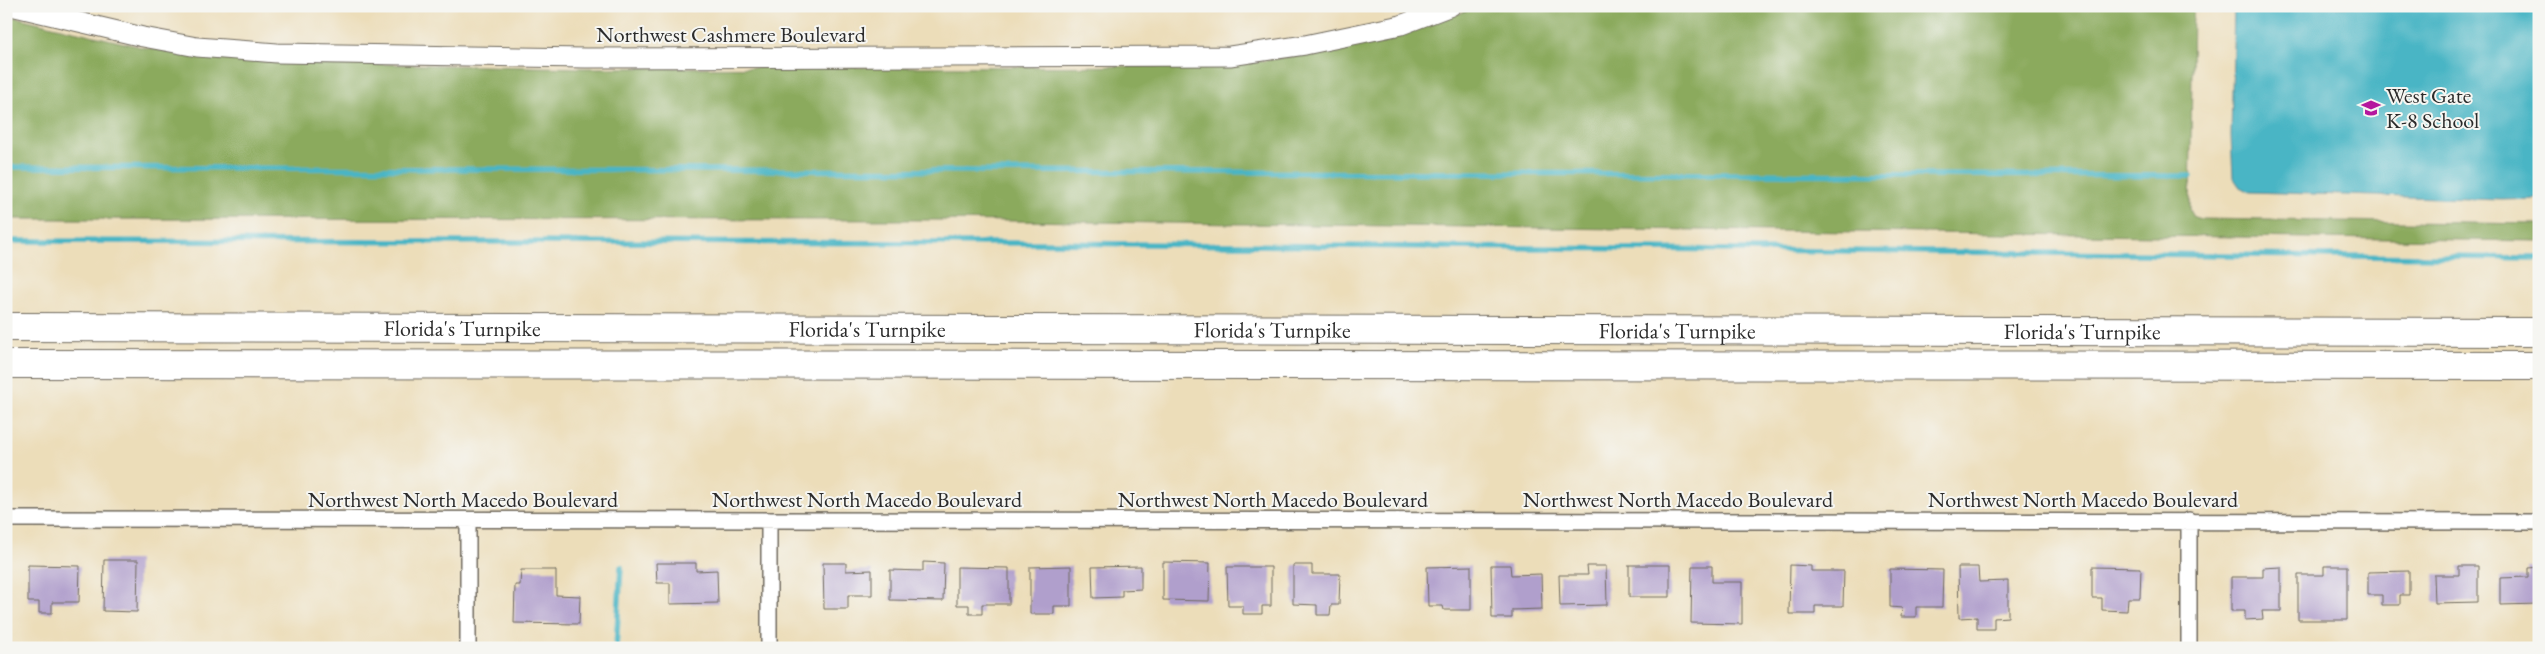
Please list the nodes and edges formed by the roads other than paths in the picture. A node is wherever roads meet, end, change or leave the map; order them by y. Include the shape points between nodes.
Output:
1 (11, 6) edge
2 (1451, 6) edge
3 (6, 327) edge
4 (2539, 332) edge
5 (6, 364) edge
6 (2539, 366) edge
7 (6, 519) edge
8 (769, 520) junction
9 (2189, 520) junction
10 (468, 521) junction
11 (2539, 522) edge
12 (468, 648) edge
13 (770, 648) edge
14 (2189, 648) edge

1 - 2 street, Northwest Cashmere Boulevard via 196,46 277,53 586,58 1230,56 1305,45 1401,25
3 - 4 highway, Florida's Turnpike
5 - 6 highway, Florida's Turnpike
7 - 10 street, Northwest North Macedo Boulevard
8 - 9 street, Northwest North Macedo Boulevard
8 - 10 street, Northwest North Macedo Boulevard
8 - 13 street
9 - 11 street, Northwest North Macedo Boulevard
9 - 14 street
10 - 12 street

